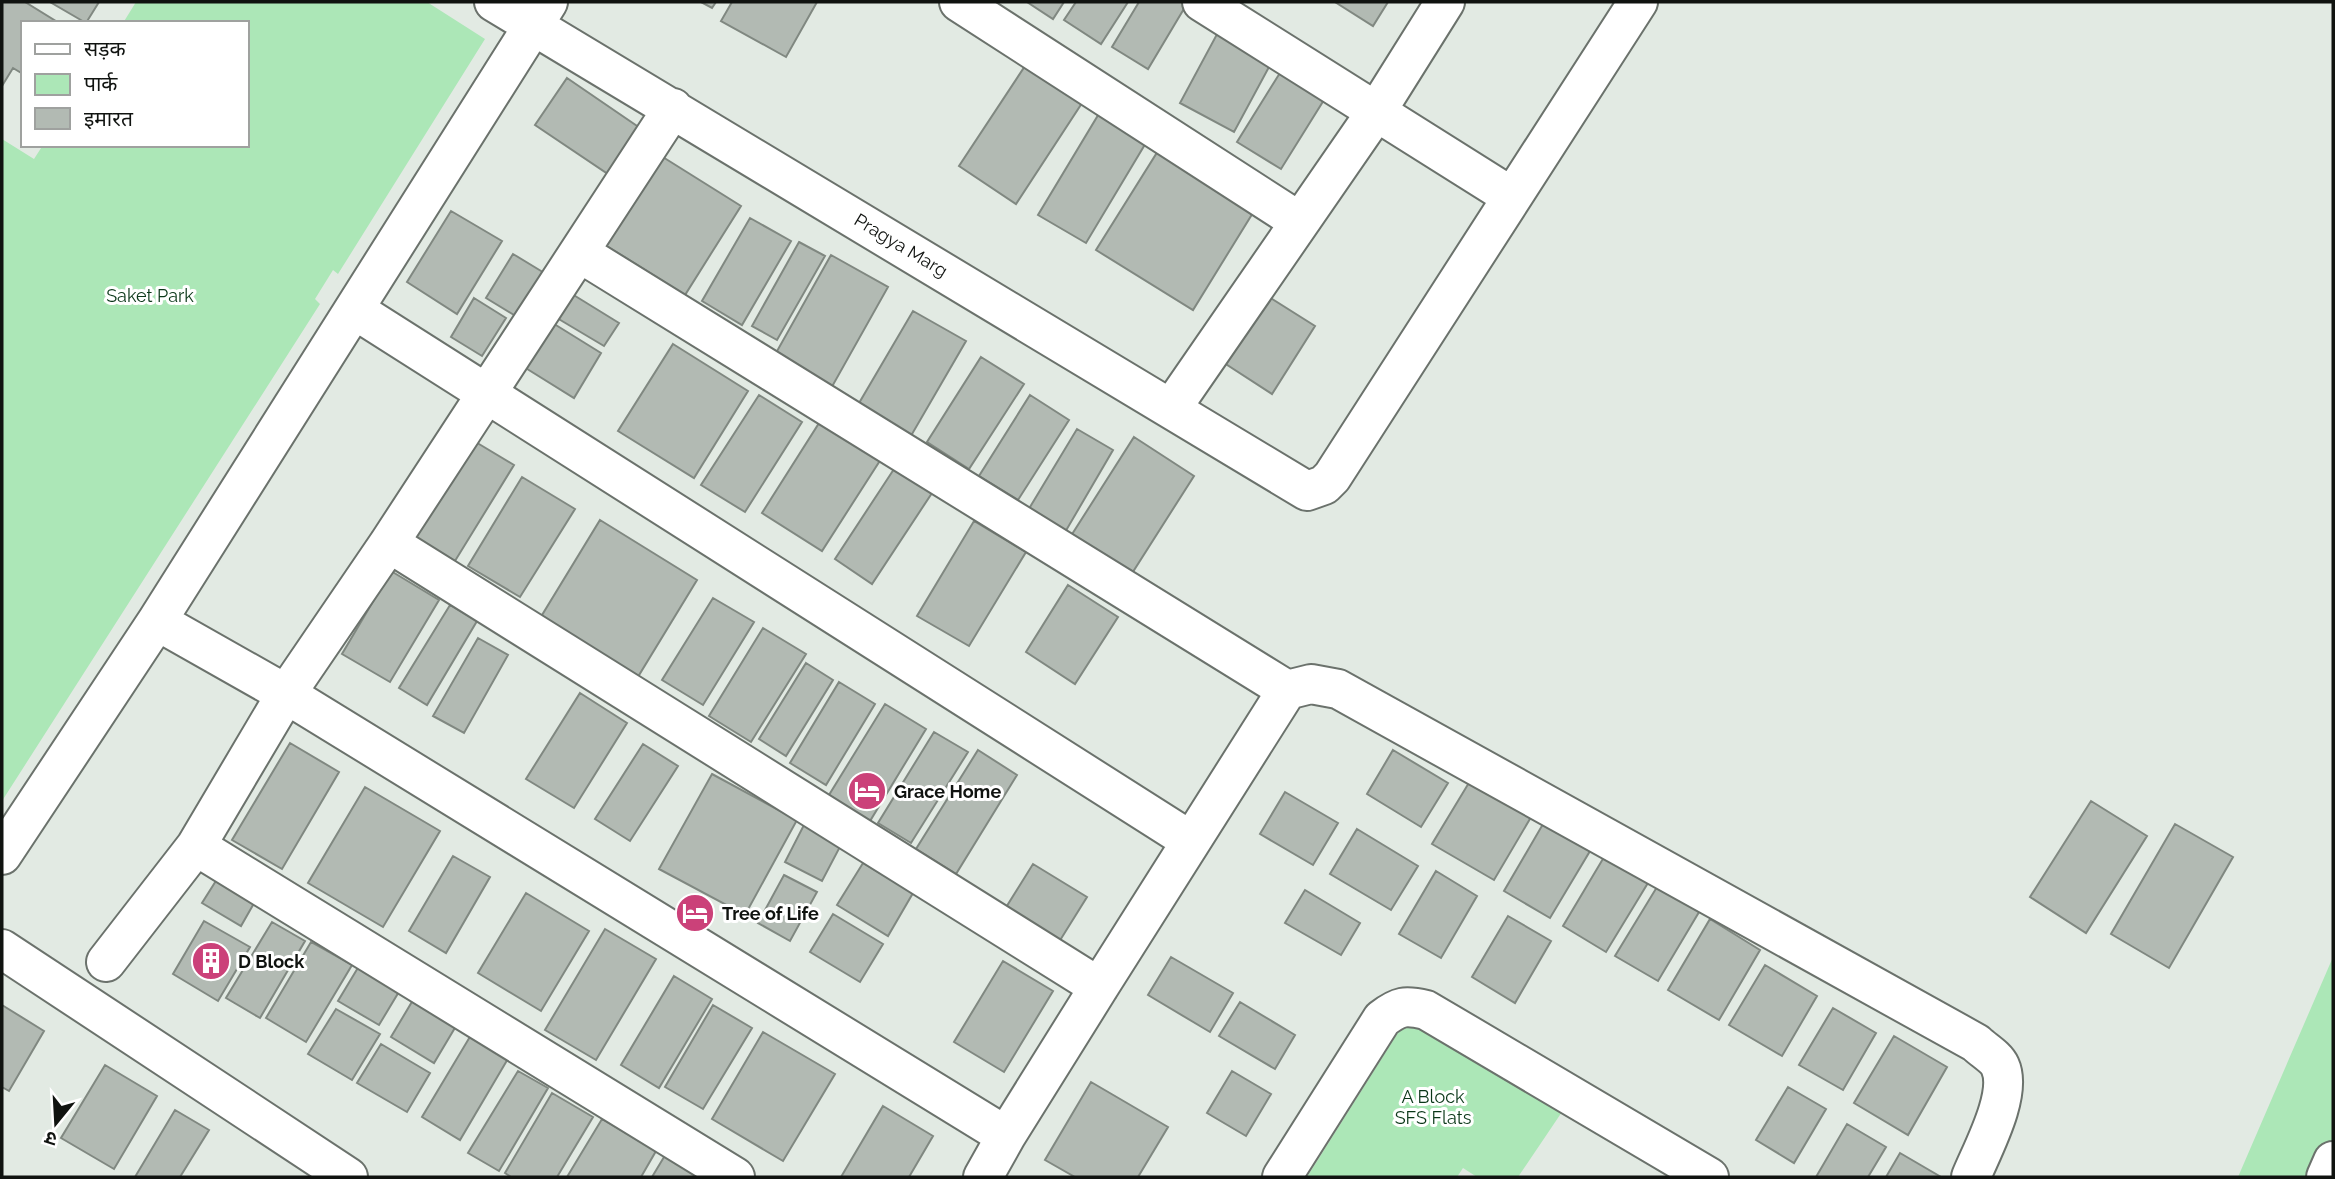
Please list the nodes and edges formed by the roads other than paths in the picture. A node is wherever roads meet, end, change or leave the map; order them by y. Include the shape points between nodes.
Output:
1 (494, 2) edge
2 (960, 2) edge
3 (1202, 2) edge
4 (1445, 2) edge
5 (1638, 2) edge
6 (540, 14) edge
7 (673, 108) junction
8 (1376, 111) junction
9 (1512, 197) junction
10 (1300, 222) junction
11 (580, 253) junction
12 (355, 310) junction
13 (487, 395) junction
14 (1171, 409) junction
15 (389, 543) junction
16 (157, 621) junction
17 (1287, 690) junction
18 (286, 694) junction
19 (1191, 841) junction
20 (196, 846) junction
21 (2, 855) edge
22 (2, 948) edge
23 (106, 962) dead end
24 (1099, 987) junction
25 (1006, 1136) junction
26 (2333, 1161) edge
27 (348, 1177) edge
28 (735, 1177) edge
29 (984, 1177) edge
30 (1282, 1177) edge
31 (1709, 1177) edge
32 (1971, 1177) edge
33 (2326, 1177) edge

1 - 6 street, Pragya Marg
2 - 10 street
3 - 8 street
4 - 8 street
5 - 9 street
6 - 7 street, Pragya Marg
6 - 12 street
7 - 11 street
7 - 14 street, Pragya Marg
8 - 9 street
8 - 10 street
9 - 14 street, Pragya Marg via 1324,485 1307,491
10 - 14 street
11 - 13 street
11 - 17 street
12 - 13 street
12 - 16 street
13 - 15 street
13 - 19 street
15 - 18 street
15 - 24 street
16 - 18 street
16 - 21 street
17 - 19 street
17 - 32 street via 1311,684 1338,689 1976,1043 1999,1063 2004,1096
18 - 20 street
18 - 25 street
19 - 24 street
20 - 23 street
20 - 28 street
22 - 27 street
24 - 25 street
25 - 29 street
26 - 33 street
30 - 31 street via 1382,1019 1395,1009 1410,1006 1426,1010

